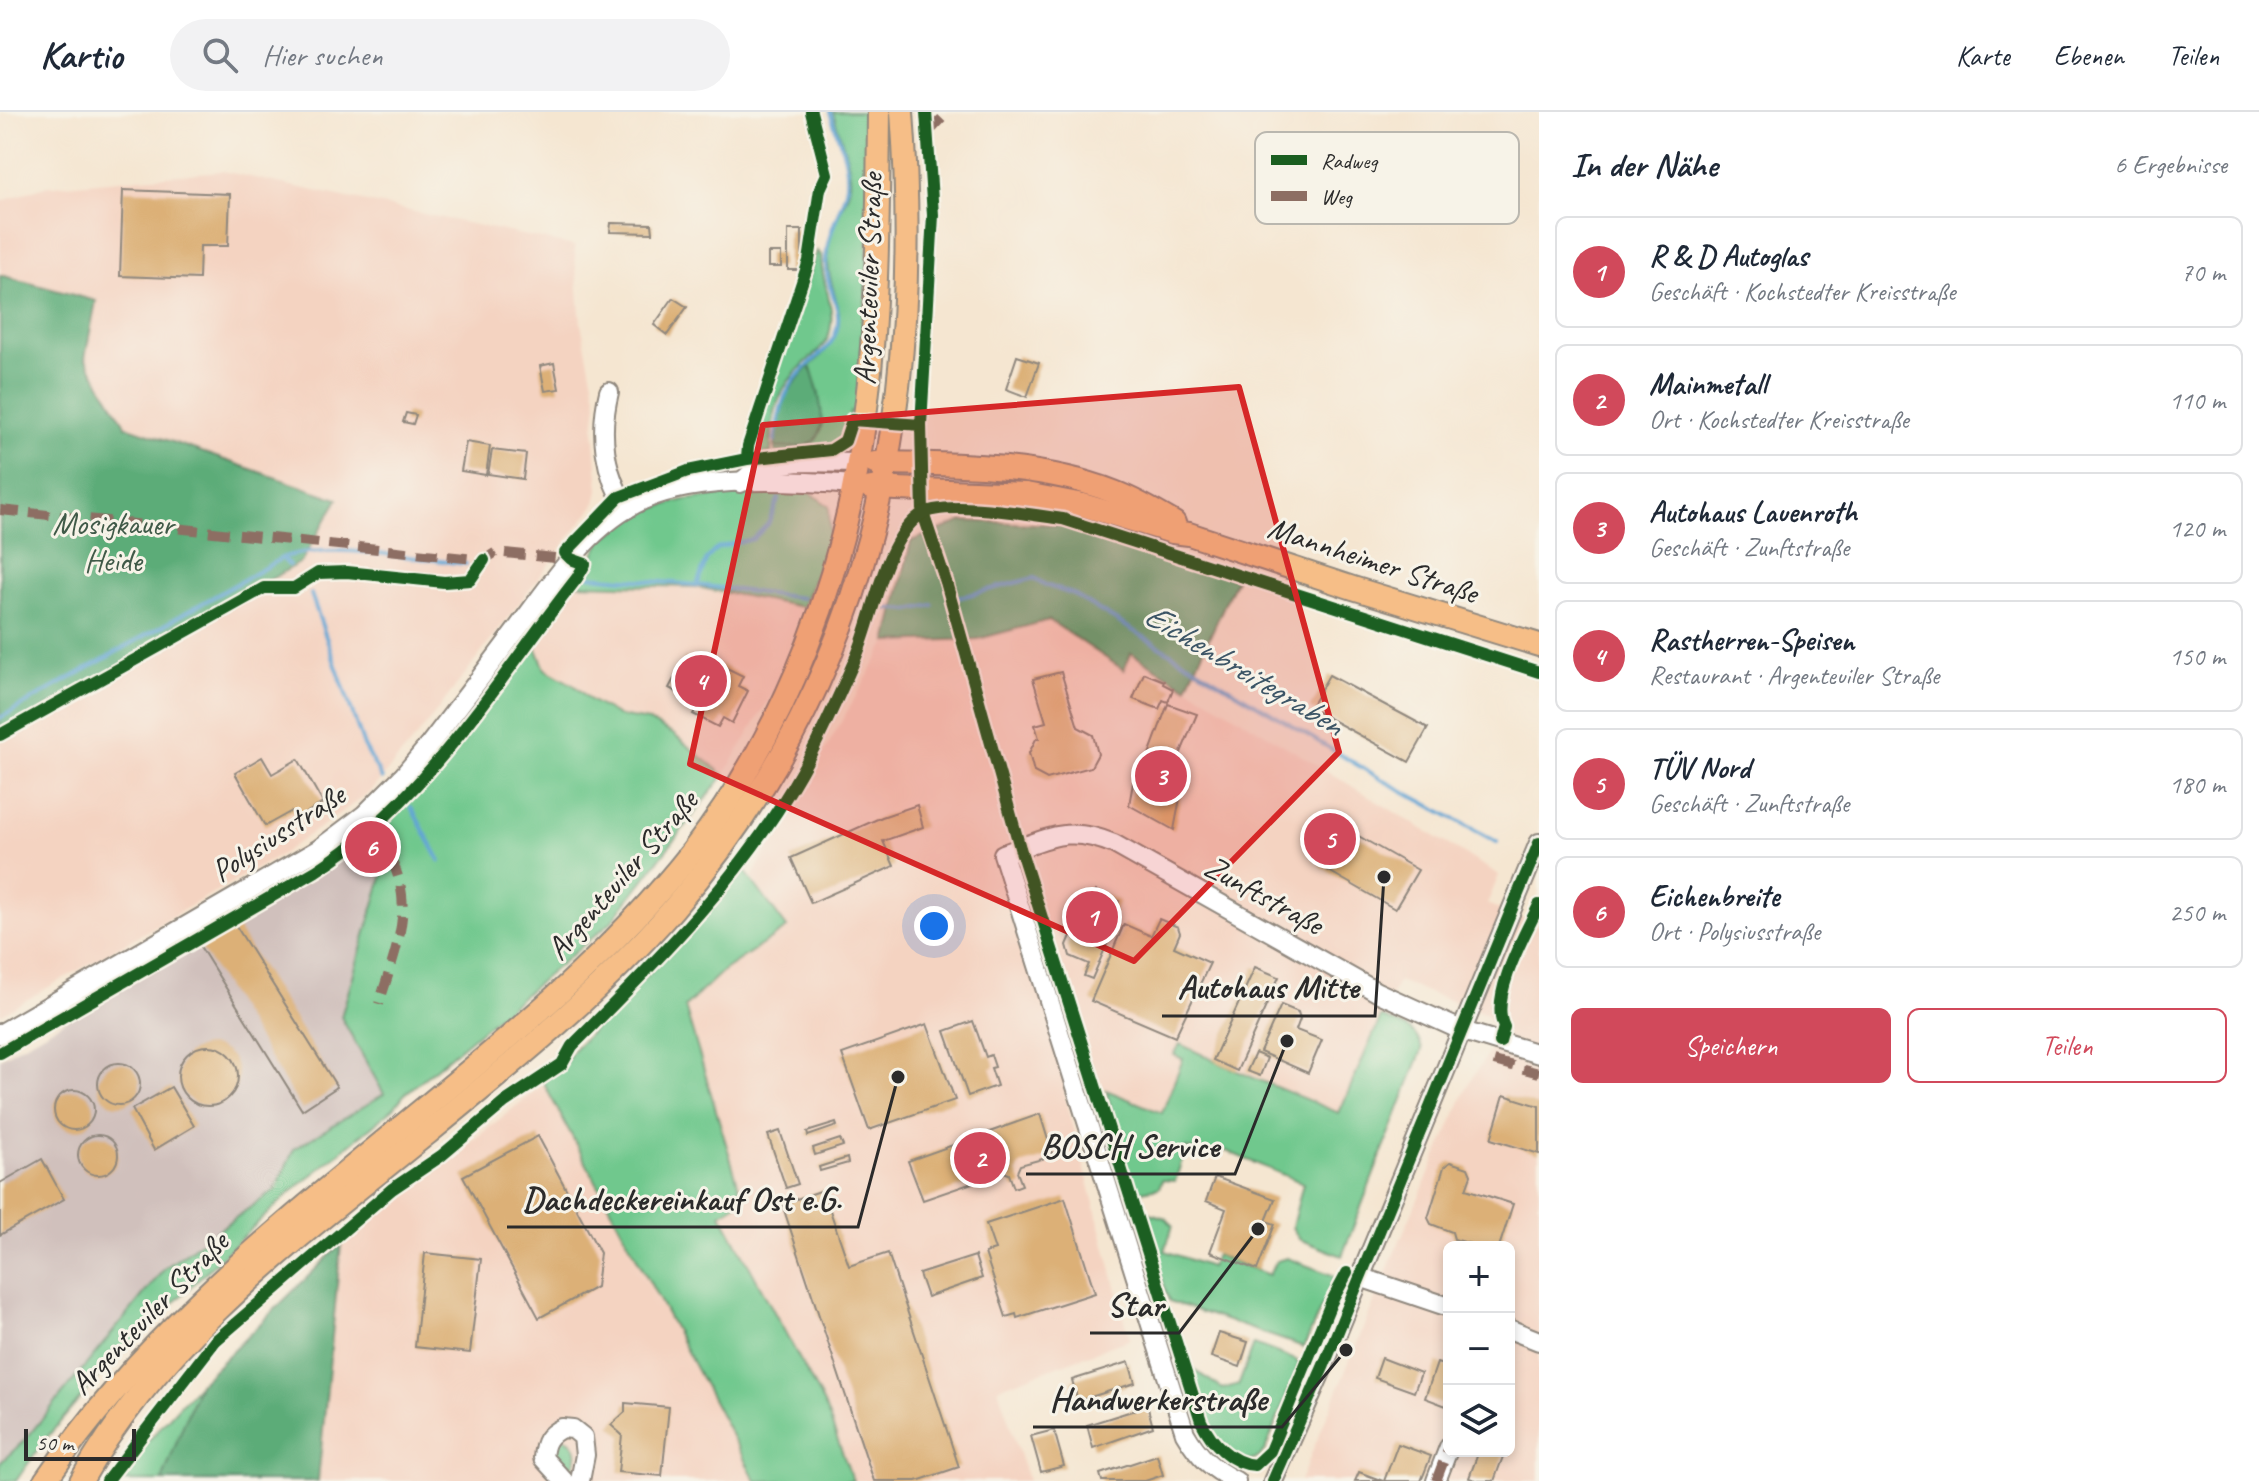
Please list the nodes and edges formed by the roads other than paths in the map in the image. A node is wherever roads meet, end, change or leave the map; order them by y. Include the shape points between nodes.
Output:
1 (879, 112) edge
2 (902, 112) edge
3 (609, 392) dead end
4 (858, 463) junction
5 (888, 463) junction
6 (740, 483) junction
7 (854, 485) junction
8 (883, 489) junction
9 (627, 509) junction
10 (1189, 534) junction
11 (1539, 645) edge
12 (1539, 843) edge
13 (1463, 1031) junction
14 (0, 1034) edge
15 (1539, 1054) edge
16 (1360, 1277) junction
17 (1443, 1305) edge
18 (1515, 1331) edge
19 (1539, 1341) edge
20 (1445, 1457) edge
21 (45, 1481) edge
22 (81, 1481) edge
23 (564, 1481) edge
24 (580, 1481) edge
25 (1236, 1481) edge
26 (1273, 1481) edge
27 (1436, 1481) edge

1 - 4 main road, Argenteuiler Straße via 874,333
2 - 5 main road, Argenteuiler Straße via 904,295
3 - 9 street via 604,445 613,485
4 - 5 main road, Mannheimer Straße
4 - 6 street, Polysiusstraße via 759,467
4 - 7 main road, Argenteuiler Straße
5 - 8 main road, Argenteuiler Straße
5 - 10 main road, Mannheimer Straße via 1068,478 1142,504
6 - 7 street, Polysiusstraße
6 - 9 street, Polysiusstraße via 664,492
7 - 8 main road, Mannheimer Straße
7 - 21 main road, Argenteuiler Straße via 824,595 779,709 692,852 561,992 192,1306 113,1393
8 - 10 main road, Mannheimer Straße via 1026,494
8 - 22 main road, Argenteuiler Straße via 853,600 826,668 755,800 697,880 554,1027 212,1317 137,1398
9 - 14 street, Polysiusstraße via 590,537 421,755 364,815 296,864
10 - 11 main road, Mannheimer Straße
12 - 13 street
13 - 15 street, Zunftstraße
13 - 16 street
13 - 25 street, Zunftstraße via 1377,992 1092,835 1056,835 1003,854 1185,1433 1208,1466
16 - 17 street
16 - 26 street
18 - 19 street
20 - 27 street
23 - 24 street via 543,1458 543,1445 562,1428 583,1437

